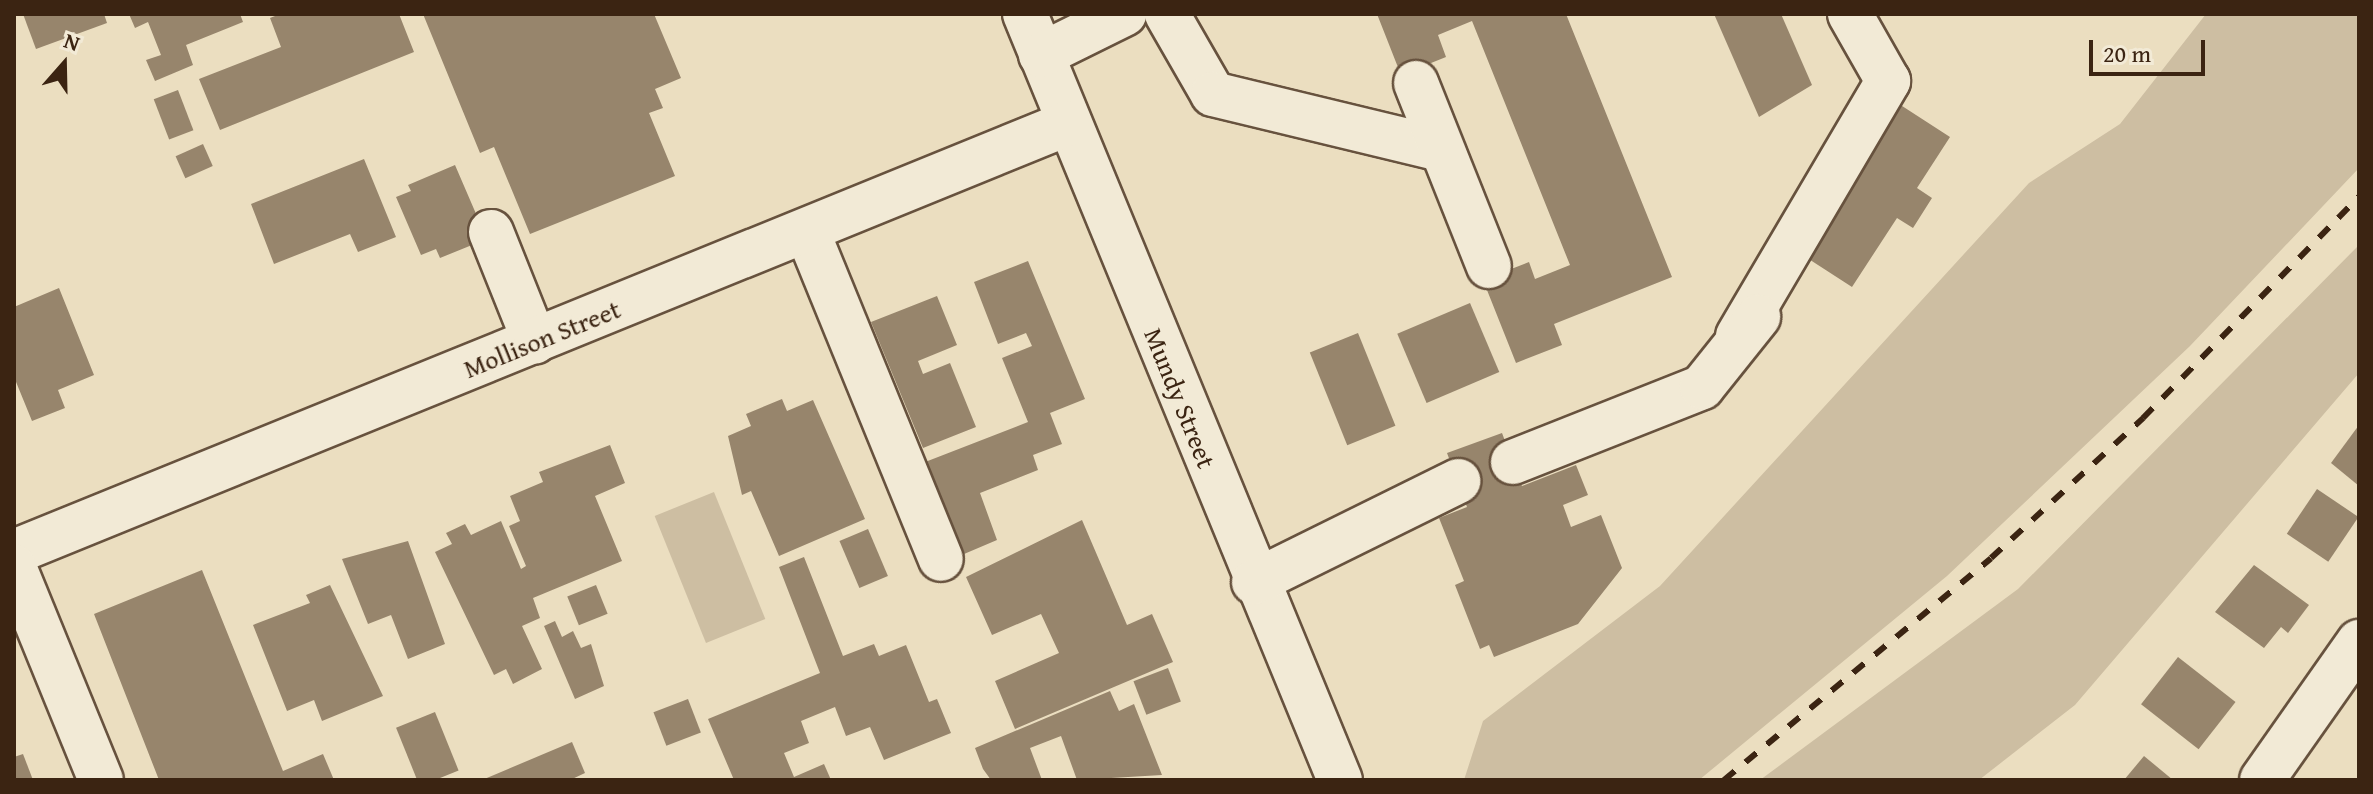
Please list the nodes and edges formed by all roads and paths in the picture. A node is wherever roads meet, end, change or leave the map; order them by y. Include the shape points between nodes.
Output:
1 (1025, 14) edge
2 (1124, 14) edge
3 (1167, 14) edge
4 (1850, 14) edge
5 (1041, 55) junction
6 (1416, 83) dead end
7 (1069, 123) junction
8 (1440, 149) junction
9 (807, 231) junction
10 (491, 232) dead end
11 (1814, 262) dead end
12 (1489, 266) dead end
13 (1738, 336) junction
14 (535, 342) junction
15 (1513, 462) dead end
16 (1458, 481) dead end
17 (14, 552) edge
18 (941, 559) dead end
19 (14, 567) edge
20 (1254, 582) junction
21 (2359, 642) edge
22 (101, 780) edge
23 (1340, 780) edge
24 (2262, 780) edge

1 - 5 street, Mundy Street
2 - 5 street
3 - 8 street via 1213,94
4 - 13 street via 1888,81
5 - 7 street, Mundy Street
6 - 8 street
7 - 9 street, Mollison Street
7 - 20 street, Mundy Street
8 - 12 street
9 - 14 street, Mollison Street
9 - 18 street
10 - 14 street
11 - 13 street
13 - 15 street via 1702,387
14 - 17 street, Mollison Street
16 - 20 street
19 - 22 street
20 - 23 street, Mundy Street
21 - 24 street

